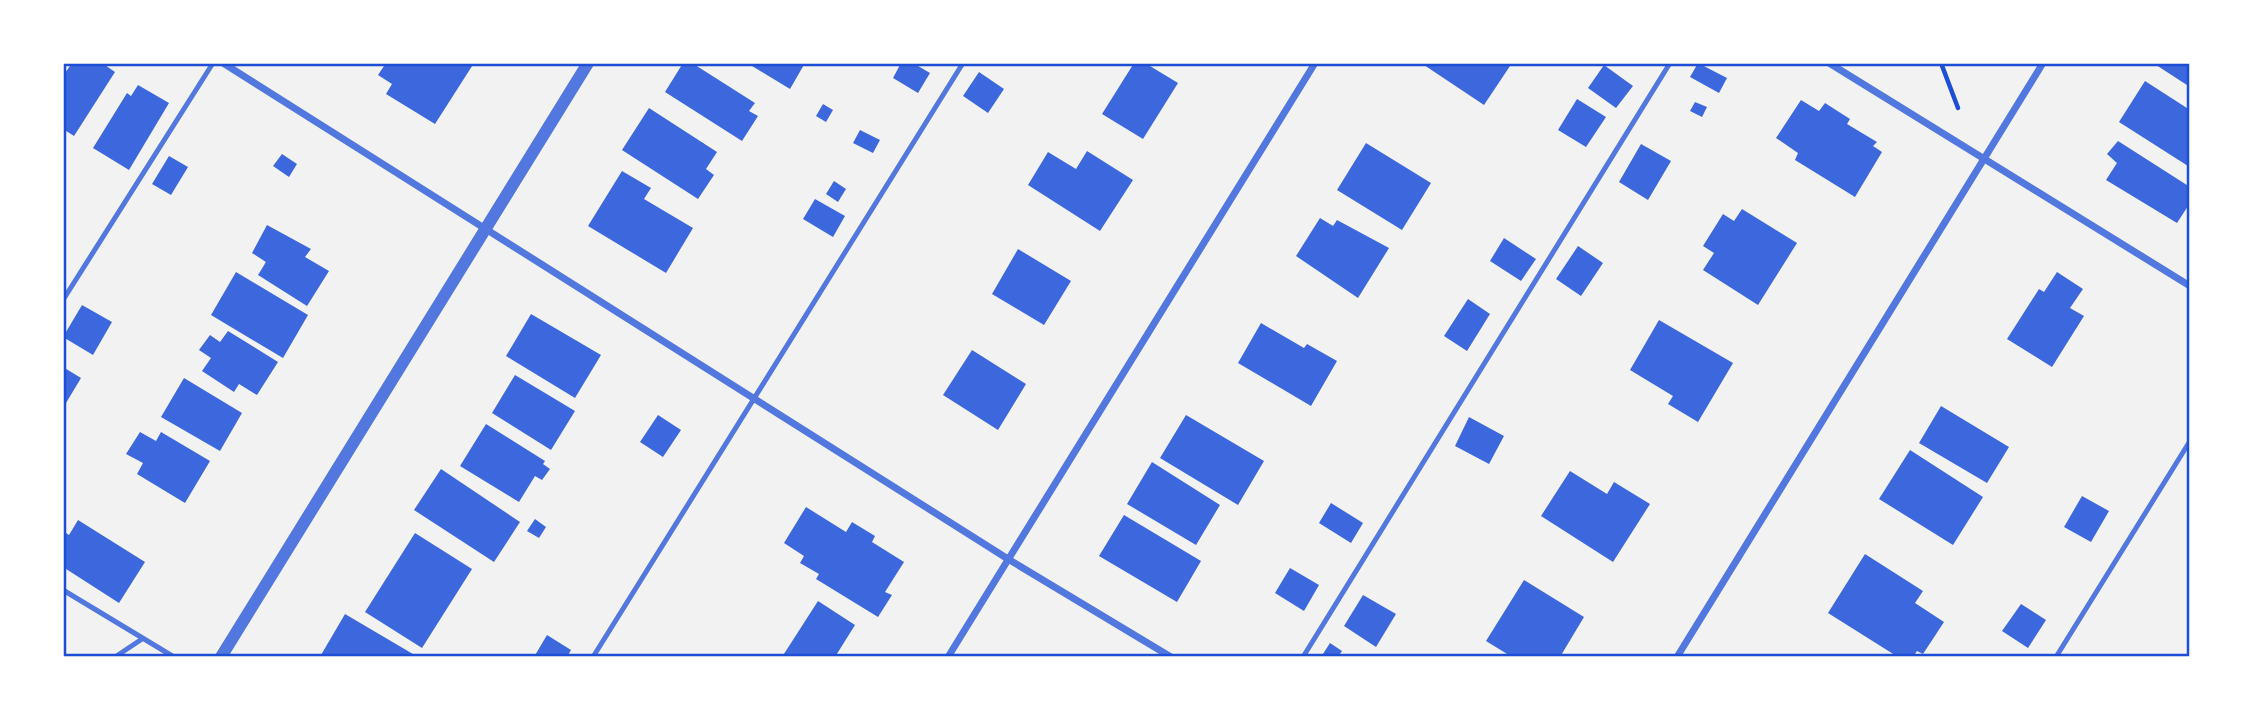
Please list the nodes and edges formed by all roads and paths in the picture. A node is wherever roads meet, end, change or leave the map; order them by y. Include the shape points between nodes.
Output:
1 (213, 63) edge
2 (223, 63) edge
3 (588, 63) edge
4 (963, 63) edge
5 (1315, 63) edge
6 (1670, 63) edge
7 (1829, 63) edge
8 (1941, 63) edge
9 (2043, 63) edge
10 (1958, 108) dead end
11 (1985, 159) junction
12 (486, 231) junction
13 (2190, 286) edge
14 (63, 300) edge
15 (753, 398) junction
16 (2190, 441) edge
17 (1008, 559) junction
18 (63, 590) edge
19 (142, 639) junction
20 (115, 657) edge
21 (174, 657) edge
22 (221, 657) edge
23 (593, 657) edge
24 (948, 657) edge
25 (1171, 657) edge
26 (1303, 657) edge
27 (1677, 657) edge
28 (2056, 657) edge

1 - 14 lane
2 - 12 street
3 - 12 street
4 - 15 lane
5 - 17 street
6 - 26 lane
7 - 11 street
8 - 10 path
9 - 11 street
11 - 13 street
11 - 27 street
12 - 15 street
12 - 22 street
15 - 17 street
15 - 23 lane
16 - 28 lane
17 - 24 street
17 - 25 street
18 - 19 lane
19 - 20 lane
19 - 21 lane

